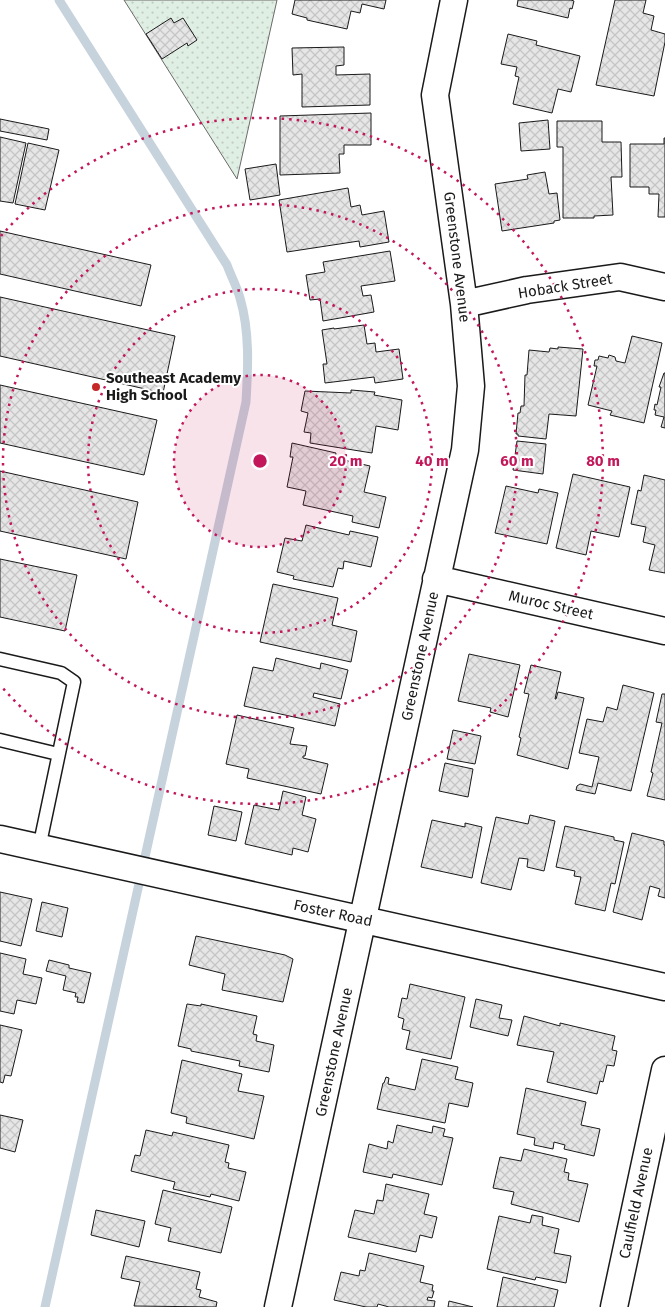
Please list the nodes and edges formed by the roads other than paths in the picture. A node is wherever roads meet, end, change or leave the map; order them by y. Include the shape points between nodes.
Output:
1 (454, 0) edge
2 (665, 287) edge
3 (464, 304) junction
4 (436, 579) junction
5 (665, 631) edge
6 (0, 659) edge
7 (0, 740) edge
8 (58, 754) junction
9 (0, 839) edge
10 (38, 848) junction
11 (363, 920) junction
12 (665, 987) edge
13 (665, 1070) edge
14 (278, 1307) edge
15 (614, 1307) edge

1 - 3 street, Greenstone Avenue via 435,95
2 - 3 street, Hoback Street via 620,277 527,290
3 - 4 street, Greenstone Avenue via 471,386 465,450
4 - 5 street, Muroc Street
4 - 11 street, Greenstone Avenue
6 - 8 lane via 61,673 74,682
7 - 8 lane
8 - 10 lane
9 - 10 street, Foster Road
10 - 11 street, Foster Road
11 - 12 street, Foster Road
11 - 14 street, Greenstone Avenue
13 - 15 street, Caulfield Avenue

